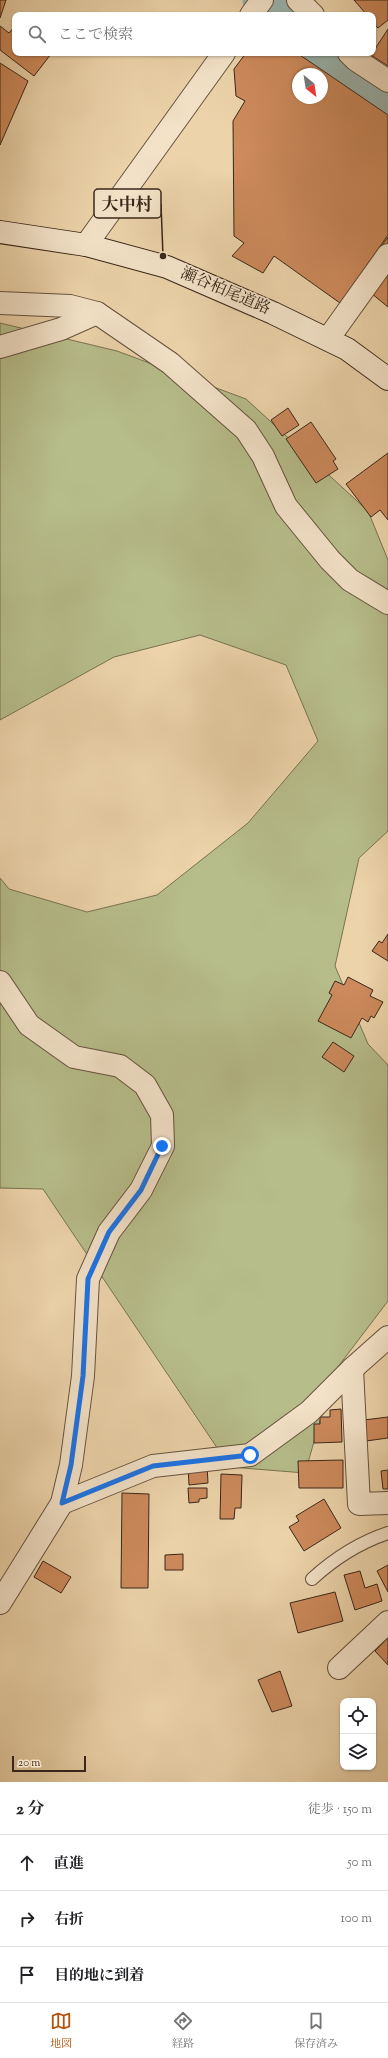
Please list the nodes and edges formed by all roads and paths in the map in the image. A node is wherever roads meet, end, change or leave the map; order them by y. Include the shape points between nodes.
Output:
1 (298, 0) edge
2 (310, 12) edge
3 (222, 56) edge
4 (352, 56) edge
5 (388, 81) edge
6 (0, 232) edge
7 (86, 245) junction
8 (388, 255) edge
9 (0, 303) edge
10 (97, 313) junction
11 (328, 339) junction
12 (0, 347) edge
13 (388, 380) edge
14 (388, 603) edge
15 (0, 982) edge
16 (388, 1337) edge
17 (352, 1368) junction
18 (62, 1503) junction
19 (388, 1503) edge
20 (388, 1533) edge
21 (312, 1579) dead end
22 (0, 1602) edge
23 (388, 1622) edge
24 (339, 1668) dead end

1 - 2 street
3 - 7 street
4 - 5 street
6 - 7 street, 瀬谷柏尾道路
7 - 11 street, 瀬谷柏尾道路 via 166,267
8 - 11 street
9 - 10 street via 70,306
10 - 12 street via 61,329
10 - 14 street via 170,363 246,430 263,456 286,506 330,560 350,580
11 - 13 street, 瀬谷柏尾道路 via 347,349
15 - 18 street via 29,1025 74,1057 120,1066 145,1085 162,1115 162,1146 141,1190 109,1232 88,1279 83,1376 71,1465
16 - 17 street
17 - 18 street via 309,1412 250,1455 153,1466
17 - 19 street via 359,1504
18 - 22 street
20 - 21 lane via 370,1539 339,1556
23 - 24 street

